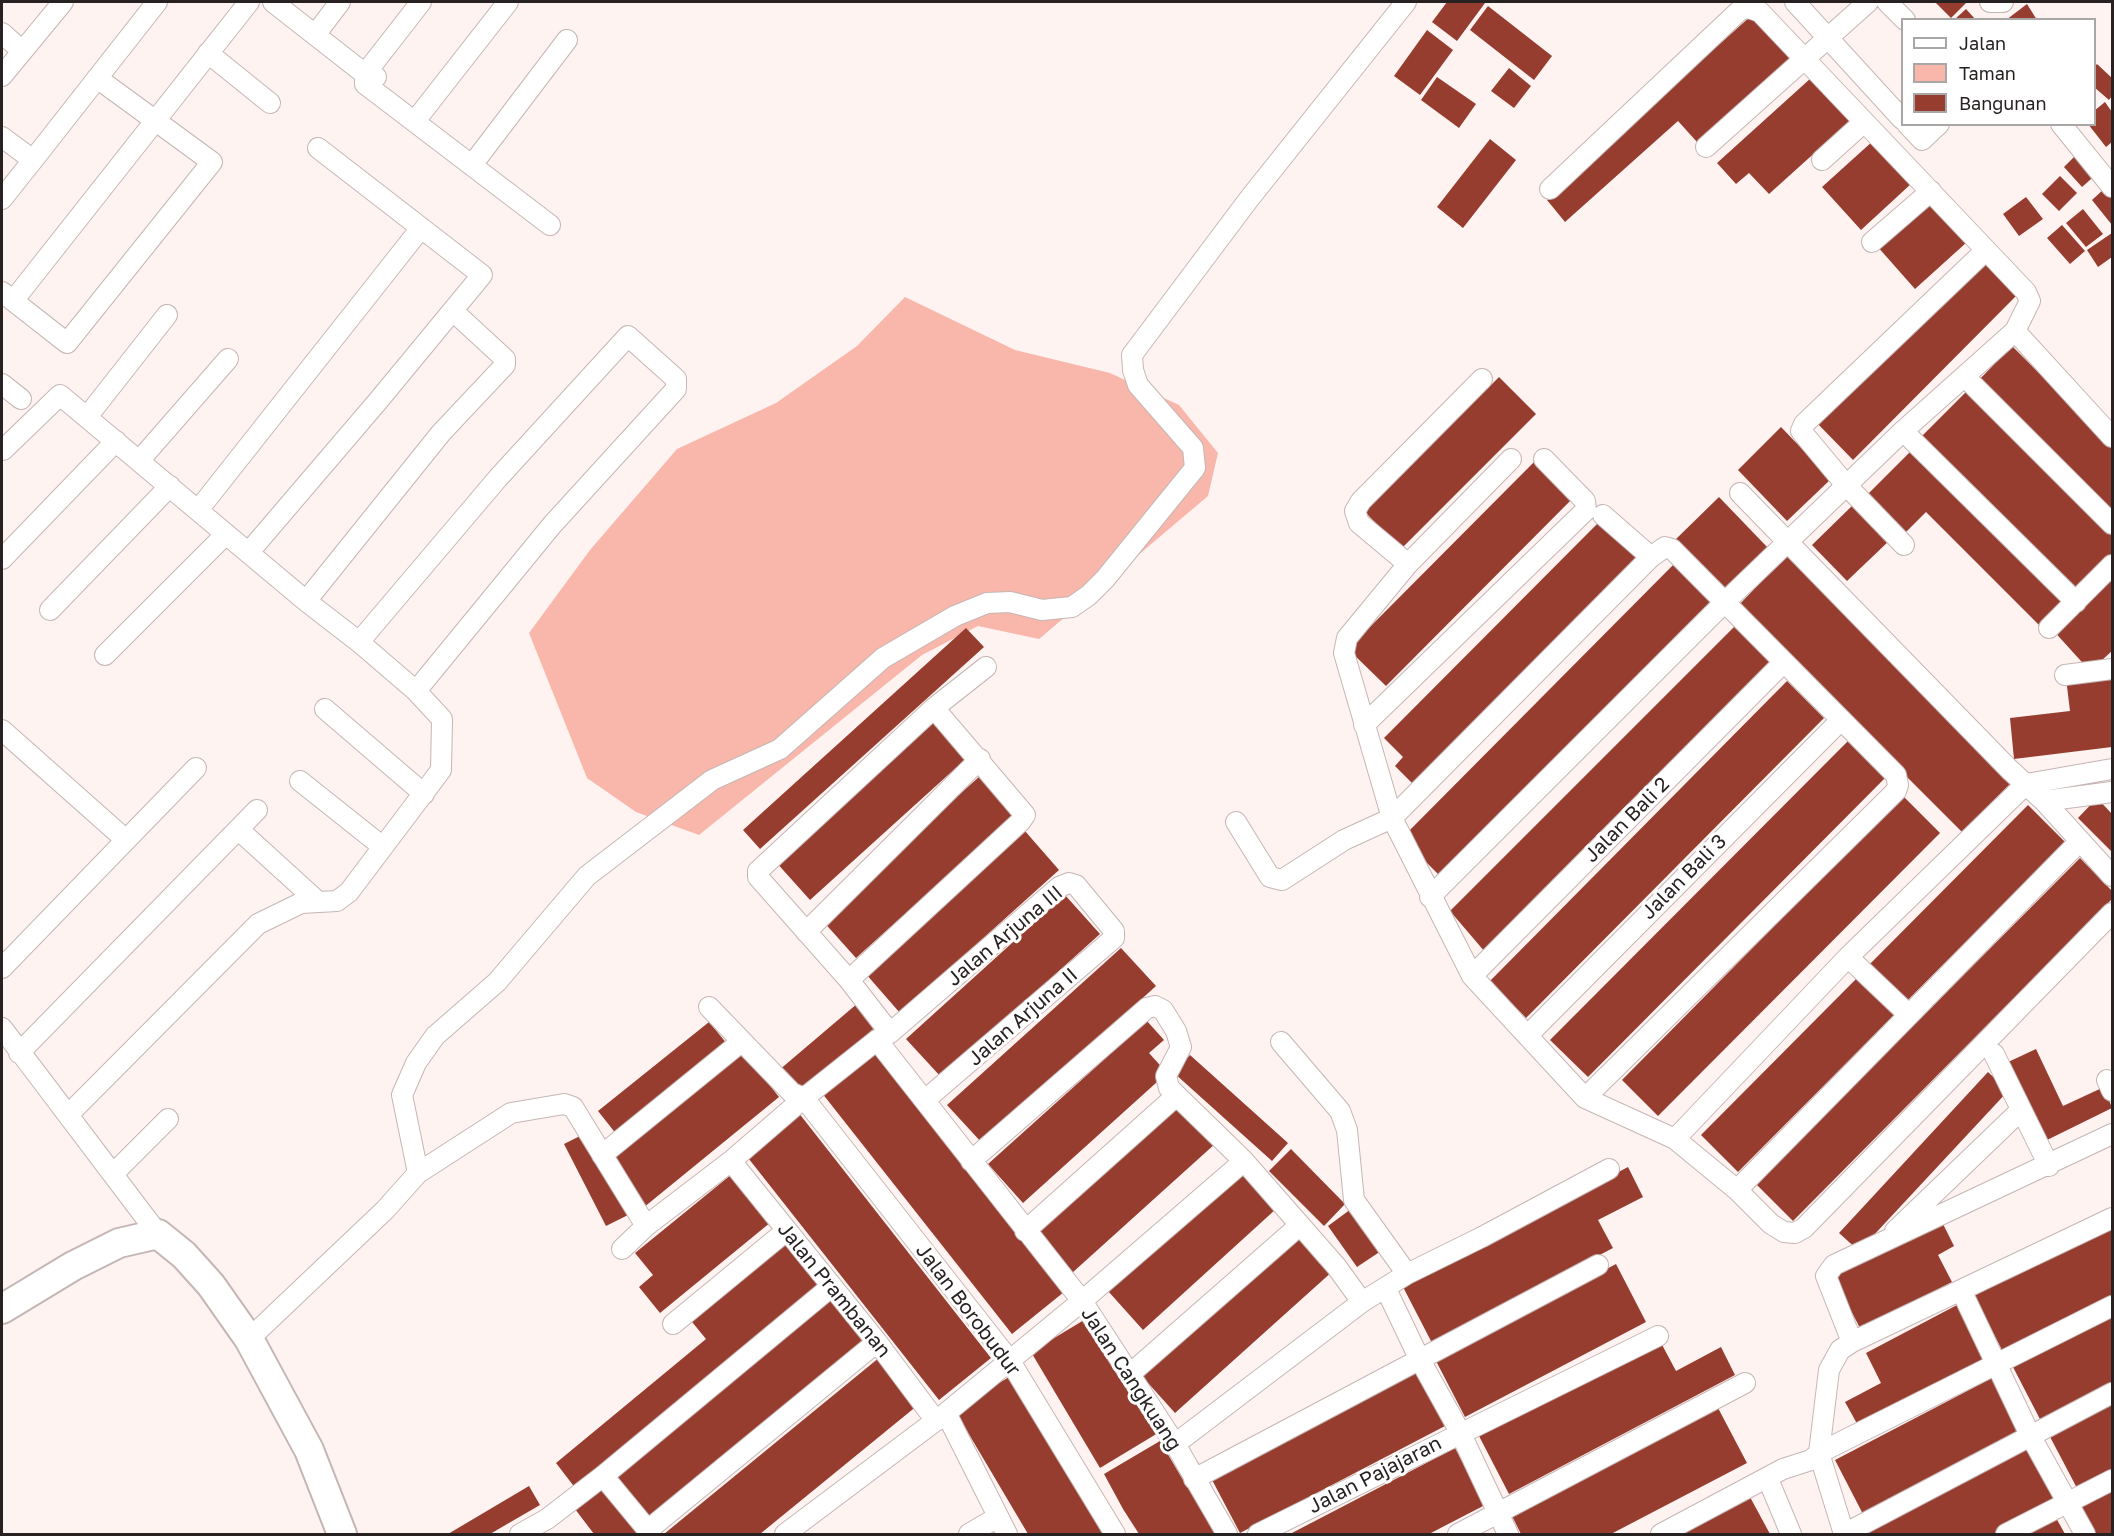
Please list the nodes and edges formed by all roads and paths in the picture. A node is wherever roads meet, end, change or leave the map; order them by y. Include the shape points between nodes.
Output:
1 (63, 2) edge
2 (157, 2) edge
3 (249, 2) edge
4 (273, 2) edge
5 (340, 2) edge
6 (421, 2) edge
7 (508, 2) edge
8 (1406, 2) edge
9 (1795, 2) edge
10 (1868, 2) edge
11 (1887, 2) edge
12 (1990, 2) edge
13 (2003, 2) edge
14 (1903, 18) edge
15 (2, 33) edge
16 (315, 35) junction
17 (1829, 39) junction
18 (567, 40) dead end
19 (22, 51) junction
20 (208, 53) junction
21 (1804, 60) junction
22 (365, 74) junction
23 (2, 76) edge
24 (97, 78) junction
25 (270, 103) dead end
26 (419, 116) junction
27 (1901, 118) edge
28 (155, 121) junction
29 (1864, 122) junction
30 (1909, 126) edge
31 (1937, 126) edge
32 (2063, 126) edge
33 (2, 137) edge
34 (1706, 147) dead end
35 (318, 148) dead end
36 (33, 160) junction
37 (1822, 160) dead end
38 (472, 165) junction
39 (2112, 187) edge
40 (1550, 189) dead end
41 (1931, 191) junction
42 (2, 199) edge
43 (550, 225) dead end
44 (421, 228) junction
45 (1872, 242) dead end
46 (1985, 251) junction
47 (7, 296) edge
48 (453, 311) junction
49 (167, 315) dead end
50 (2014, 331) junction
51 (228, 359) dead end
52 (1965, 377) junction
53 (1482, 379) dead end
54 (2, 384) edge
55 (21, 399) dead end
56 (87, 417) junction
57 (1904, 431) junction
58 (2112, 437) edge
59 (116, 441) junction
60 (3, 450) edge
61 (1511, 459) dead end
62 (1544, 459) dead end
63 (139, 461) junction
64 (1846, 485) junction
65 (170, 486) junction
66 (1740, 493) dead end
67 (199, 509) junction
68 (1603, 515) dead end
69 (2112, 524) edge
70 (226, 534) junction
71 (1786, 543) junction
72 (1904, 545) dead end
73 (249, 552) junction
74 (1651, 557) junction
75 (2, 559) edge
76 (1408, 564) junction
77 (2112, 565) edge
78 (306, 601) junction
79 (2076, 602) junction
80 (1724, 603) junction
81 (50, 610) dead end
82 (2049, 628) dead end
83 (359, 642) junction
84 (105, 655) dead end
85 (1783, 663) junction
86 (986, 667) dead end
87 (2112, 669) edge
88 (2065, 675) dead end
89 (416, 691) junction
90 (934, 708) junction
91 (325, 709) dead end
92 (1841, 720) junction
93 (1364, 725) junction
94 (2, 730) edge
95 (980, 759) junction
96 (196, 768) dead end
97 (2112, 769) edge
98 (300, 781) dead end
99 (2026, 784) junction
100 (2112, 792) edge
101 (424, 794) junction
102 (2044, 801) junction
103 (257, 810) dead end
104 (1392, 818) junction
105 (1236, 822) dead end
106 (239, 830) junction
107 (126, 840) junction
108 (2079, 842) junction
109 (383, 847) junction
110 (2112, 876) edge
111 (1430, 897) junction
112 (317, 901) junction
113 (2112, 914) edge
114 (1114, 931) joint
115 (806, 932) junction
116 (1848, 957) junction
117 (2, 968) edge
118 (1472, 976) junction
119 (849, 980) junction
120 (709, 1007) dead end
121 (1909, 1015) junction
122 (2, 1028) edge
123 (1528, 1035) junction
124 (884, 1036) junction
125 (741, 1042) junction
126 (1281, 1042) dead end
127 (19, 1053) junction
128 (1994, 1054) dead end
129 (1176, 1096) junction
130 (804, 1098) junction
131 (1585, 1098) junction
132 (925, 1100) junction
133 (2021, 1110) junction
134 (69, 1114) junction
135 (168, 1119) dead end
136 (2112, 1134) edge
137 (1675, 1139) junction
138 (602, 1155) junction
139 (731, 1161) junction
140 (971, 1161) junction
141 (1244, 1161) junction
142 (2049, 1166) junction
143 (1609, 1169) dead end
144 (114, 1173) junction
145 (418, 1173) junction
146 (1737, 1190) junction
147 (2112, 1218) edge
148 (1300, 1225) junction
149 (646, 1226) junction
150 (1025, 1231) junction
151 (786, 1232) junction
152 (158, 1234) junction
153 (1885, 1240) junction
154 (622, 1249) dead end
155 (1598, 1265) dead end
156 (1407, 1274) junction
157 (832, 1286) junction
158 (1386, 1289) junction
159 (1961, 1290) junction
160 (1082, 1301) junction
161 (1362, 1302) junction
162 (2112, 1306) edge
163 (2, 1309) edge
164 (673, 1324) dead end
165 (1658, 1336) dead end
166 (249, 1340) junction
167 (877, 1342) junction
168 (1852, 1342) junction
169 (1419, 1358) junction
170 (1010, 1361) junction
171 (1998, 1366) junction
172 (1130, 1374) junction
173 (1745, 1383) dead end
174 (2112, 1393) edge
175 (941, 1417) junction
176 (1460, 1432) junction
177 (2030, 1435) junction
178 (1175, 1444) junction
179 (1815, 1457) junction
180 (1776, 1474) junction
181 (603, 1476) junction
182 (1194, 1479) junction
183 (2112, 1480) edge
184 (2068, 1503) junction
185 (1498, 1513) junction
186 (1003, 1526) edge
187 (650, 1532) edge
188 (342, 1534) edge
189 (520, 1534) edge
190 (785, 1534) edge
191 (969, 1534) edge
192 (1115, 1534) edge
193 (1227, 1534) edge
194 (1258, 1534) edge
195 (1458, 1534) edge
196 (1508, 1534) edge
197 (1660, 1534) edge
198 (1791, 1534) edge
199 (1844, 1534) edge
200 (2006, 1534) edge
201 (2085, 1534) edge

1 - 19 street
2 - 24 street
3 - 20 street
4 - 16 street
5 - 16 street
6 - 22 street
7 - 26 street
8 - 145 street via 1131,355 1138,385 1193,448 1195,468 1105,579 1072,607 1042,610 1010,602 987,603 955,616 883,658 780,749 712,780 587,876 497,982 435,1036 416,1063 402,1095
9 - 17 street
10 - 17 street
11 - 14 street
12 - 13 street
15 - 19 street
16 - 22 street
17 - 21 street
17 - 27 street
18 - 38 street
19 - 23 street
20 - 25 street
20 - 28 street
21 - 29 street
21 - 34 street
21 - 40 street via 1760,12 1740,10
22 - 26 street via 374,76
24 - 28 street
24 - 36 street
26 - 38 street via 443,126 438,140
28 - 47 street
28 - 47 street via 212,162 67,343
29 - 37 street
29 - 41 street
30 - 31 street via 1922,140
32 - 39 street
33 - 36 street
35 - 44 street
36 - 42 street
38 - 43 street
41 - 45 street
41 - 46 street
44 - 48 street via 482,275
44 - 67 street
46 - 50 street via 2030,296
46 - 64 street via 1804,424 1804,437
48 - 73 street
48 - 78 street via 505,359 505,365 441,433
49 - 56 street
50 - 52 street
50 - 58 street
51 - 63 street
52 - 57 street
52 - 69 street
53 - 76 street via 1355,511 1359,523
54 - 55 street
56 - 59 street
56 - 60 street via 60,395
57 - 64 street
57 - 79 street
59 - 63 street
59 - 75 street
61 - 76 street
62 - 93 street via 1585,501 1586,510
63 - 65 street
64 - 71 street
64 - 72 street
65 - 67 street
65 - 81 street
66 - 71 street
67 - 70 street
68 - 74 street
70 - 73 street
70 - 84 street
71 - 80 street
71 - 99 street
73 - 78 street
74 - 80 street via 1665,547 1672,549
74 - 104 street
76 - 93 street via 1343,645
77 - 79 street
78 - 83 street
79 - 82 street
80 - 85 street
80 - 111 street
83 - 89 street
83 - 89 street via 498,478 628,336 676,379 676,389 552,525
85 - 92 street
85 - 118 street, Jalan Bali 2
86 - 90 street
87 - 88 street
89 - 101 street via 442,719 441,771
90 - 95 street
90 - 115 street via 758,872 758,877
91 - 101 street
92 - 123 street, Jalan Bali 3
92 - 131 street via 1899,779 1896,791
93 - 104 street
94 - 107 street
95 - 115 street
95 - 119 street via 1025,814
96 - 107 street
97 - 99 street
98 - 109 street
99 - 102 street
99 - 116 street
100 - 102 street
101 - 109 street
102 - 108 street
103 - 106 street
104 - 105 street via 1344,840 1282,880 1270,877
104 - 111 street
106 - 112 street
106 - 127 street
107 - 117 street
108 - 110 street
108 - 121 street
109 - 112 street via 344,897 337,902
111 - 118 street
112 - 134 street via 273,915 242,938
113 - 146 street via 1804,1228 1795,1233 1784,1232
114 - 124 street, Jalan Arjuna III via 1076,885 1069,883
114 - 132 street, Jalan Arjuna II via 1108,944
115 - 119 street
116 - 121 street
116 - 137 street
118 - 123 street
119 - 124 street
120 - 125 street, Jalan Borobudur
121 - 146 street
122 - 127 street
123 - 131 street
124 - 130 street
124 - 132 street
125 - 130 street, Jalan Borobudur via 792,1093
125 - 138 street
126 - 156 street via 1340,1111 1347,1130 1354,1200
127 - 134 street
128 - 133 street
129 - 140 street via 1169,1089 1166,1076 1181,1047 1176,1031 1163,1010 1147,1008
129 - 141 street
129 - 150 street
130 - 139 street
130 - 170 street, Jalan Borobudur
131 - 137 street
132 - 140 street
133 - 142 street
133 - 153 street
134 - 144 street
135 - 144 street
136 - 142 street
137 - 146 street
138 - 145 street via 573,1107 564,1104 511,1113
138 - 149 street
139 - 149 street
139 - 151 street, Jalan Prambanan
140 - 150 street
141 - 148 street
141 - 160 street
142 - 153 street
143 - 156 street
144 - 152 street
145 - 166 street via 385,1210
147 - 159 street
148 - 161 street
148 - 172 street
149 - 154 street
150 - 160 street
151 - 157 street, Jalan Prambanan
151 - 164 street
152 - 163 street via 120,1243
152 - 166 street via 211,1285
153 - 168 street via 1834,1265 1826,1276
155 - 169 street
156 - 158 street
157 - 167 street, Jalan Prambanan
157 - 181 street
158 - 161 street
158 - 169 street
159 - 168 street
159 - 171 street
160 - 170 street, Jalan Cangkuang
160 - 172 street, Jalan Cangkuang
161 - 178 street
162 - 171 street
165 - 176 street, Jalan Pajajaran
166 - 188 street via 309,1450
167 - 175 street, Jalan Prambanan
167 - 187 street
168 - 179 street via 1840,1350 1829,1370
169 - 176 street
169 - 182 street
170 - 175 street, Jalan Cangkuang
170 - 192 street, Jalan Borobudur
171 - 177 street
171 - 179 street
172 - 178 street, Jalan Cangkuang
173 - 185 street
174 - 177 street
175 - 186 street, Jalan Prambanan
175 - 190 street, Jalan Cangkuang
176 - 185 street
176 - 194 street, Jalan Pajajaran
177 - 184 street
177 - 199 street
178 - 182 street, Jalan Cangkuang
179 - 180 street
179 - 199 street
180 - 197 street
180 - 198 street
181 - 187 street
181 - 189 street via 547,1519
182 - 193 street, Jalan Cangkuang
183 - 184 street
184 - 200 street
184 - 201 street
185 - 195 street
185 - 196 street
186 - 191 street

